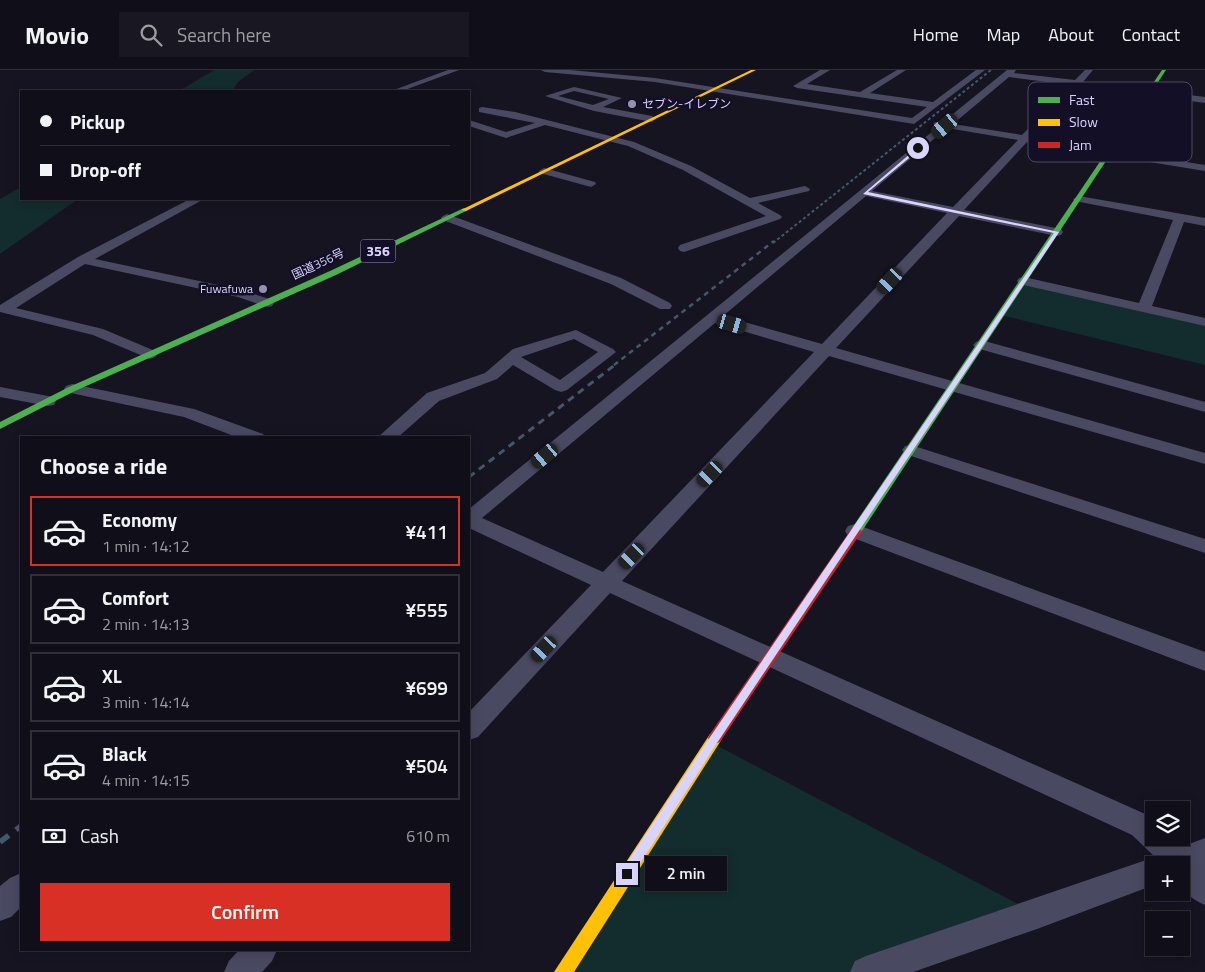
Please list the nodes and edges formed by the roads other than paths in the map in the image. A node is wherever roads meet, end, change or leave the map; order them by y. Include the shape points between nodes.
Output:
1 (455, 70) edge
2 (547, 70) edge
3 (613, 70) edge
4 (754, 70) edge
5 (826, 70) edge
6 (902, 70) edge
7 (1089, 70) edge
8 (1164, 70) edge
9 (964, 71) edge
10 (980, 71) edge
11 (1010, 72) edge
12 (672, 74) dead end
13 (599, 75) junction
14 (655, 80) junction
15 (1070, 82) edge
16 (1077, 82) edge
17 (1156, 82) edge
18 (856, 83) dead end
19 (800, 85) junction
20 (713, 89) junction
21 (792, 89) dead end
22 (398, 90) edge
23 (842, 91) junction
24 (864, 94) junction
25 (1192, 98) edge
26 (1205, 100) edge
27 (934, 105) junction
28 (594, 108) junction
29 (843, 109) junction
30 (482, 110) dead end
31 (566, 110) dead end
32 (550, 115) dead end
33 (652, 119) junction
34 (914, 120) junction
35 (539, 122) junction
36 (470, 123) edge
37 (945, 126) junction
38 (565, 128) junction
39 (1028, 134) edge
40 (611, 138) junction
41 (1024, 138) junction
42 (1028, 139) edge
43 (1205, 156) edge
44 (1103, 162) edge
45 (1172, 162) edge
46 (1203, 167) edge
47 (544, 171) junction
48 (591, 184) dead end
49 (805, 189) dead end
50 (865, 193) junction
51 (1079, 199) junction
52 (196, 200) edge
53 (746, 202) junction
54 (955, 212) junction
55 (1180, 217) junction
56 (447, 218) junction
57 (1205, 222) edge
58 (1057, 232) junction
59 (684, 248) dead end
60 (82, 260) junction
61 (1024, 281) junction
62 (267, 303) junction
63 (665, 306) dead end
64 (1144, 308) junction
65 (2, 311) edge
66 (713, 318) junction
67 (1205, 322) edge
68 (981, 345) junction
69 (826, 350) junction
70 (150, 354) junction
71 (512, 358) junction
72 (953, 387) junction
73 (72, 389) junction
74 (0, 392) edge
75 (48, 401) junction
76 (1205, 407) edge
77 (0, 426) edge
78 (251, 436) edge
79 (388, 436) edge
80 (911, 450) junction
81 (1205, 459) edge
82 (470, 519) edge
83 (470, 520) edge
84 (855, 531) junction
85 (1205, 546) edge
86 (606, 583) junction
87 (771, 658) junction
88 (1205, 662) edge
89 (470, 728) edge
90 (1145, 829) edge
91 (1162, 846) edge
92 (1171, 856) edge
93 (1145, 874) edge
94 (1190, 875) edge
95 (20, 889) edge
96 (1205, 890) edge
97 (0, 906) edge
98 (260, 951) edge
99 (240, 972) edge
100 (563, 972) edge
101 (866, 972) edge

1 - 22 street
2 - 13 street
3 - 13 street
4 - 20 main road, 国道356号 / 356
5 - 19 street
6 - 24 street
7 - 16 street
8 - 17 main road
9 - 10 street
10 - 27 street
11 - 15 street
11 - 37 street
12 - 14 street
13 - 14 street
14 - 20 street
18 - 23 street
19 - 21 street
19 - 23 street
20 - 29 street via 779,96
20 - 33 main road, 国道356号 / 356
23 - 24 street
24 - 27 street
24 - 29 street
25 - 26 street
27 - 34 street
28 - 28 street via 566,102 548,96 574,89 618,98
28 - 33 street
29 - 34 street
30 - 35 street
31 - 38 street via 597,116
32 - 35 street
33 - 40 main road, 国道356号 / 356
34 - 37 street
35 - 36 street via 506,135
35 - 38 street
37 - 41 street
37 - 50 street
38 - 40 street
39 - 41 street
40 - 47 main road, 国道356号 / 356
40 - 53 street via 687,168
41 - 42 street
41 - 54 street
43 - 46 street
44 - 51 main road
45 - 46 street
47 - 48 street
47 - 56 main road, 国道356号 / 356
49 - 53 street
50 - 54 street
50 - 66 street
51 - 55 street
51 - 58 main road
52 - 60 street
53 - 59 street via 776,217
54 - 58 street
54 - 69 street
55 - 57 street
55 - 64 street
56 - 62 main road, 国道356号 / 356
56 - 63 street via 616,281
58 - 61 main road
60 - 62 street via 242,294
60 - 65 street
61 - 64 street
61 - 68 main road
62 - 70 main road, 国道356号 / 356
64 - 67 street
65 - 70 street via 98,332
66 - 69 street
66 - 82 street
68 - 72 main road
68 - 76 street
69 - 72 street
69 - 86 street
70 - 73 main road, 国道356号 / 356
71 - 71 street via 518,352 576,334 608,352 560,387
71 - 79 street via 492,376 433,397
72 - 80 main road
72 - 81 street
73 - 75 main road, 国道356号 / 356
73 - 78 street via 188,413
74 - 75 street
75 - 77 main road, 国道356号 / 356
80 - 84 main road
80 - 85 street
83 - 86 street
84 - 87 main road
84 - 88 street
86 - 87 street
86 - 89 street
87 - 90 street
87 - 100 main road
91 - 92 street
93 - 101 street
94 - 96 street
95 - 97 street
98 - 99 street

